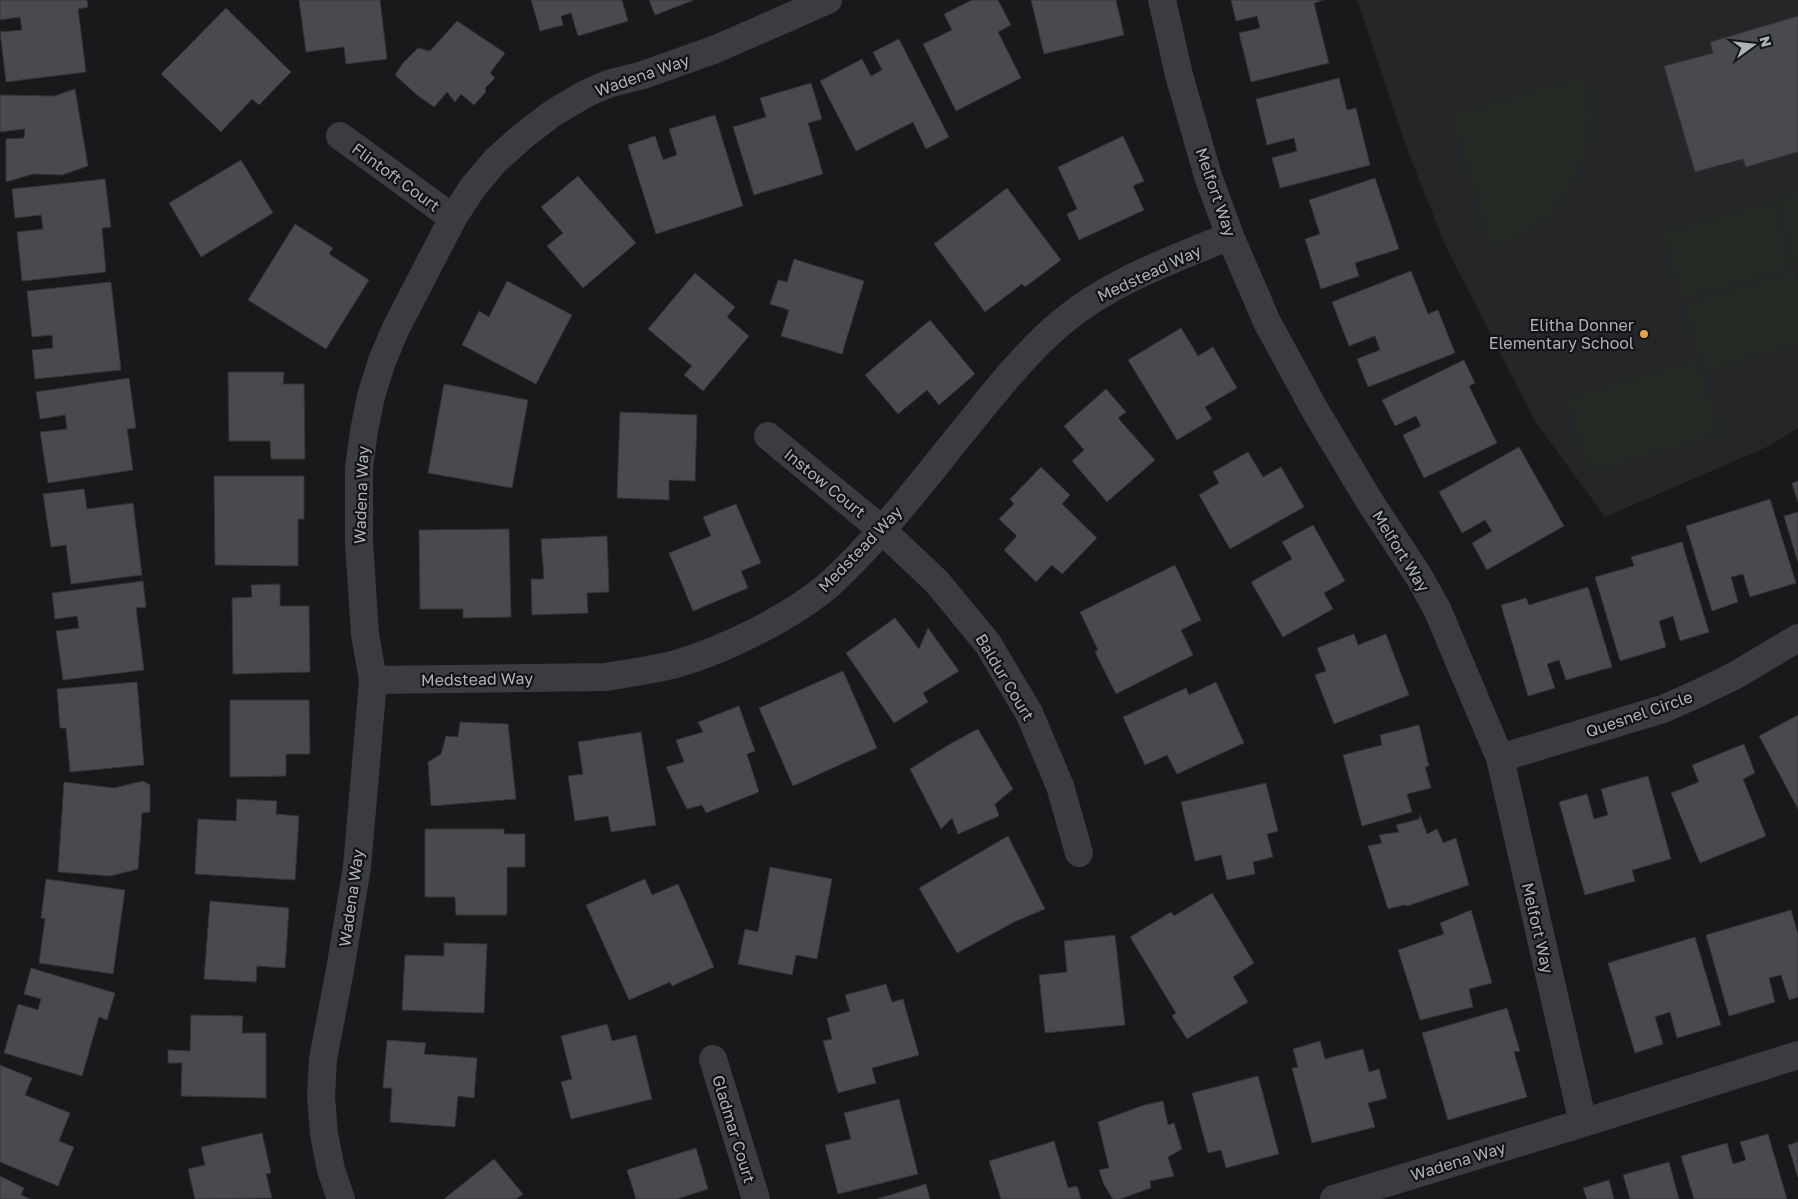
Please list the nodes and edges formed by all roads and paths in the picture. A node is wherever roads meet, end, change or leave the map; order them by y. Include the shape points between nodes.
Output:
1 (828, 0) edge
2 (1162, 0) edge
3 (340, 136) dead end
4 (452, 218) junction
5 (1230, 236) junction
6 (768, 436) dead end
7 (882, 530) junction
8 (1798, 638) edge
9 (373, 680) junction
10 (1500, 758) junction
11 (1078, 853) dead end
12 (1798, 1055) edge
13 (713, 1059) dead end
14 (1583, 1123) junction
15 (341, 1199) edge
16 (756, 1199) edge
17 (1334, 1199) edge

1 - 4 street, Wadena Way via 716,49 608,84 553,113 495,161
2 - 5 street, Melfort Way via 1178,75
3 - 4 street, Flintoft Court
4 - 9 street, Wadena Way via 382,361 364,431 359,468 359,542 365,634
5 - 7 street, Medstead Way via 1127,280 1094,298 1063,321 1011,373
5 - 10 street, Melfort Way via 1267,322 1316,412 1437,610
6 - 7 street, Instow Court
7 - 9 street, Medstead Way via 831,582 803,604 773,623 709,653 675,664 606,677
7 - 11 street, Baldur Court via 937,582 988,644 1029,712 1060,786
8 - 10 street, Quesnel Circle via 1734,676 1663,709
9 - 15 street, Wadena Way via 357,867 323,1059 324,1134
10 - 14 street, Melfort Way
12 - 14 street
13 - 16 street, Gladmar Court
14 - 17 street, Wadena Way

